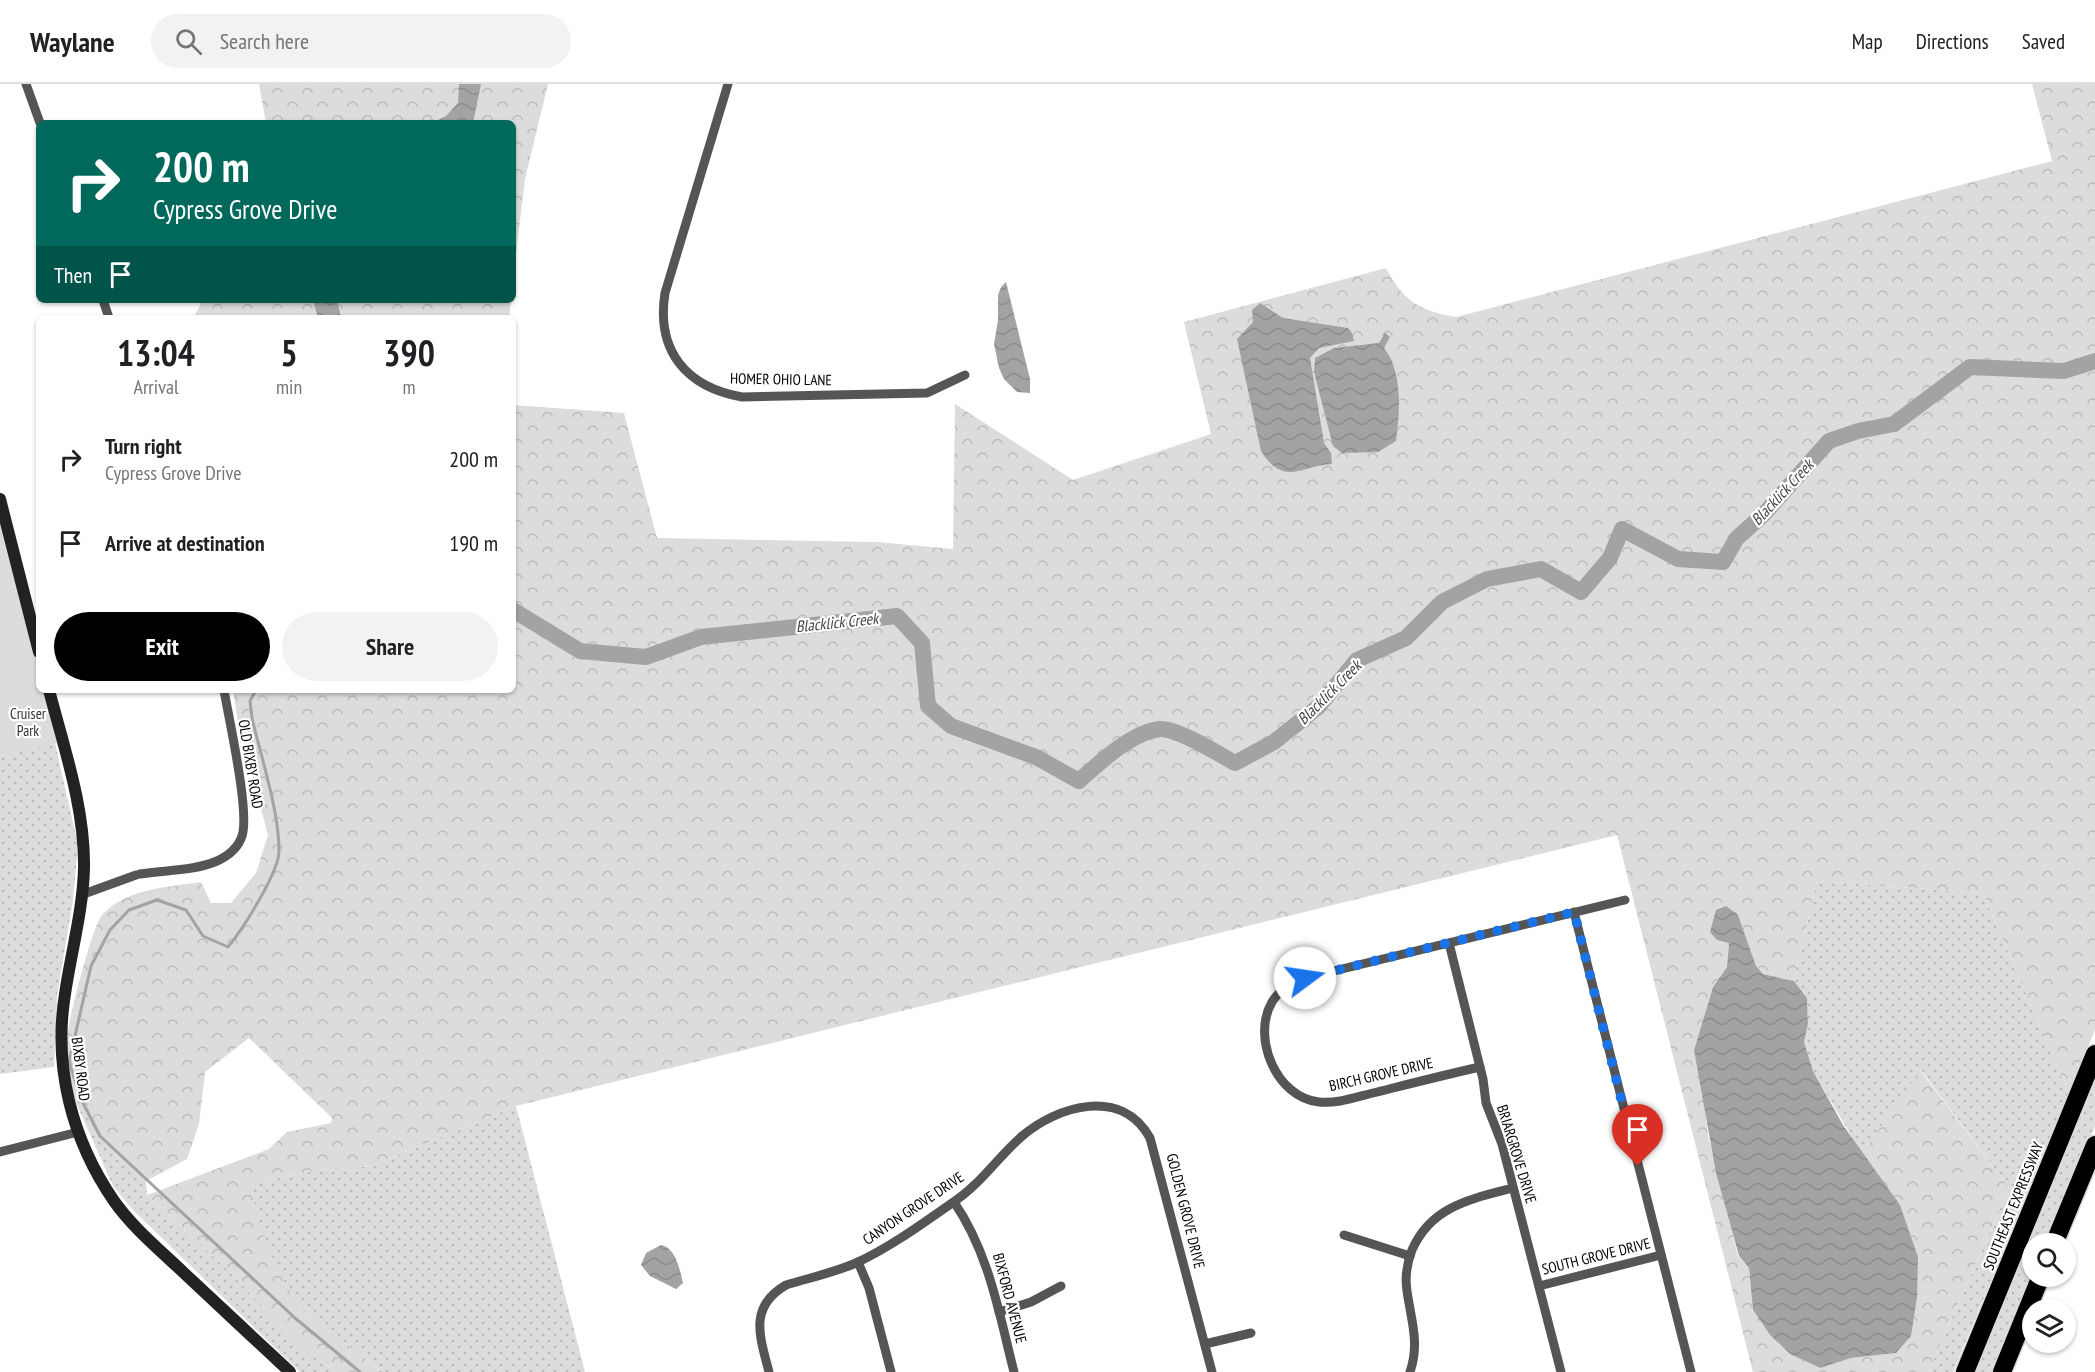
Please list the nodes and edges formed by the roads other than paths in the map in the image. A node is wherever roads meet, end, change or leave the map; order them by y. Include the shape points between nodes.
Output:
1 (26, 84) edge
2 (728, 84) edge
3 (39, 120) edge
4 (965, 375) dead end
5 (0, 499) edge
6 (36, 640) edge
7 (50, 693) edge
8 (224, 693) edge
9 (81, 895) junction
10 (1625, 900) dead end
11 (1574, 912) junction
12 (1449, 943) junction
13 (2095, 1054) edge
14 (1480, 1067) junction
15 (1081, 1107) joint
16 (78, 1132) junction
17 (2095, 1145) edge
18 (0, 1152) edge
19 (1513, 1188) junction
20 (954, 1202) junction
21 (2059, 1233) edge
22 (1344, 1235) dead end
23 (1661, 1255) junction
24 (1410, 1256) junction
25 (858, 1262) junction
26 (1061, 1286) dead end
27 (1539, 1286) junction
28 (2037, 1287) edge
29 (999, 1312) junction
30 (1251, 1332) dead end
31 (1205, 1344) junction
32 (290, 1372) edge
33 (769, 1372) edge
34 (891, 1372) edge
35 (1014, 1372) edge
36 (1212, 1372) edge
37 (1410, 1372) edge
38 (1561, 1372) edge
39 (1690, 1372) edge
40 (1965, 1372) edge
41 (2002, 1372) edge

1 - 3 street
2 - 4 street, HOMER OHIO LANE via 664,300 665,336 682,366 711,388 742,397 927,393
5 - 6 street
7 - 9 street, BIXBY ROAD via 81,823
8 - 9 street, OLD BIXBY ROAD via 244,813 237,846 207,865 138,874
9 - 16 street, BIXBY ROAD via 61,1034 66,1090
10 - 11 street, BIRCH GROVE DRIVE
11 - 12 street, BIRCH GROVE DRIVE
11 - 23 street
12 - 14 street, BRIARGROVE DRIVE
12 - 14 street, BIRCH GROVE DRIVE via 1292,983 1273,1001 1267,1014 1270,1053 1277,1076 1286,1087 1309,1101 1322,1103
13 - 40 highway, SOUTHEAST EXPRESSWAY
14 - 19 street, BRIARGROVE DRIVE via 1486,1103
15 - 20 street, CANYON GROVE DRIVE via 1030,1130
15 - 31 street, GOLDEN GROVE DRIVE via 1122,1110 1140,1123 1150,1138
16 - 18 street
16 - 32 street, BIXBY ROAD via 116,1203
17 - 21 highway
19 - 24 street via 1446,1209 1427,1226
19 - 27 street, BRIARGROVE DRIVE
20 - 25 street, CANYON GROVE DRIVE
20 - 29 street, BIXFORD AVENUE via 981,1248
22 - 24 street
23 - 27 street, SOUTH GROVE DRIVE
23 - 39 street
24 - 37 street via 1406,1288 1416,1342
25 - 33 street, CANYON GROVE DRIVE via 786,1285 767,1301 759,1318
25 - 34 street via 873,1298
26 - 29 street via 1031,1302
27 - 38 street, BRIARGROVE DRIVE
28 - 41 highway
29 - 35 street, BIXFORD AVENUE
30 - 31 street
31 - 36 street, GOLDEN GROVE DRIVE

